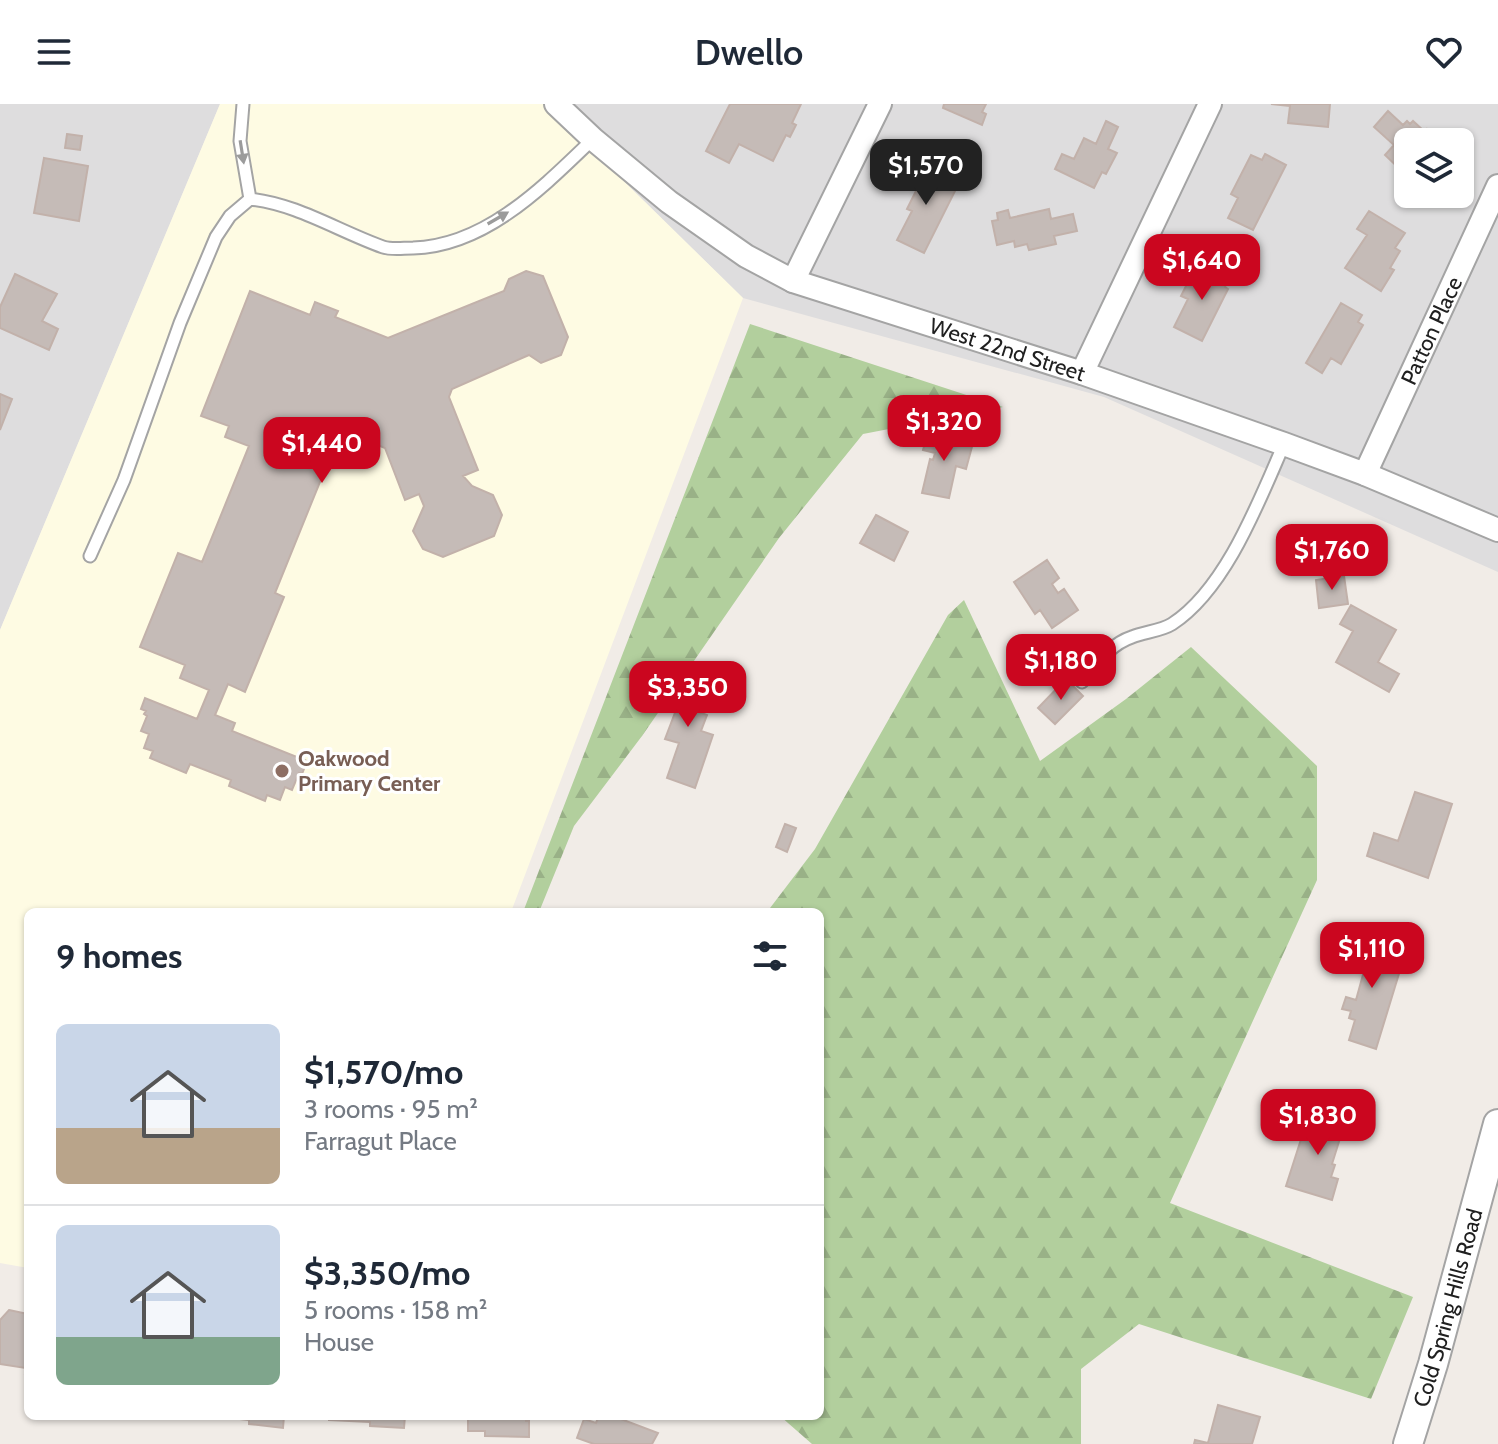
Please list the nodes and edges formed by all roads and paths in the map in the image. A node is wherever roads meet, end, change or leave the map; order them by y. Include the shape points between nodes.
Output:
1 (243, 104) edge
2 (556, 104) edge
3 (880, 104) edge
4 (1210, 104) edge
5 (593, 139) junction
6 (1498, 186) edge
7 (250, 199) junction
8 (793, 281) junction
9 (1082, 373) junction
10 (1284, 444) junction
11 (1365, 474) junction
12 (1498, 530) edge
13 (90, 556) dead end
14 (1082, 682) dead end
15 (1498, 1124) edge
16 (1408, 1444) edge

1 -> 7 lane via 240,141
2 - 5 street, West 22nd Street
3 - 8 street
4 - 9 street
7 -> 5 lane via 275,202 387,248 426,248 499,219
5 - 8 street, West 22nd Street via 669,202 746,256
6 - 11 street, Patton Place
7 - 13 lane via 216,237
8 - 9 street, West 22nd Street
9 - 10 street, West 22nd Street
10 - 11 street, West 22nd Street
10 - 14 lane via 1212,587 1171,625 1128,638 1108,652
11 - 12 street, West 22nd Street
15 - 16 street, Cold Spring Hills Road

